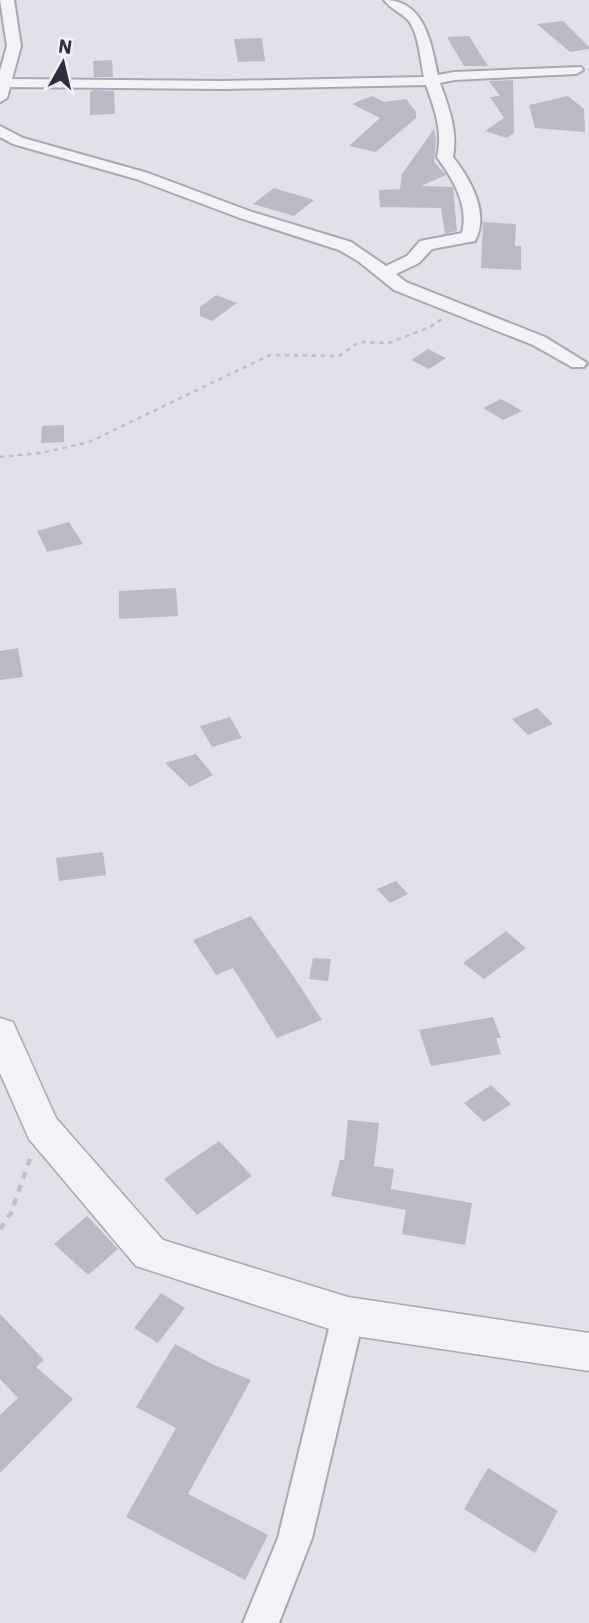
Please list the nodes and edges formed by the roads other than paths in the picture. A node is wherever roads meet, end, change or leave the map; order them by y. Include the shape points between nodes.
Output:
1 (7, 0) edge
2 (391, 0) edge
3 (576, 70) dead end
4 (432, 81) junction
5 (6, 83) junction
6 (0, 99) edge
7 (0, 131) edge
8 (383, 273) junction
9 (578, 363) dead end
10 (0, 1032) edge
11 (348, 1316) junction
12 (589, 1352) edge
13 (261, 1623) edge

1 - 5 street via 14,46
2 - 4 street via 412,16 423,39
3 - 4 street
4 - 5 street
4 - 8 street via 444,114 445,157 464,184 472,228 469,237 426,245 410,262
5 - 6 street
7 - 8 street via 18,141 142,176 345,246
8 - 9 street via 400,286 539,341
10 - 11 street via 42,1128 150,1254
11 - 12 street
11 - 13 street via 295,1538

